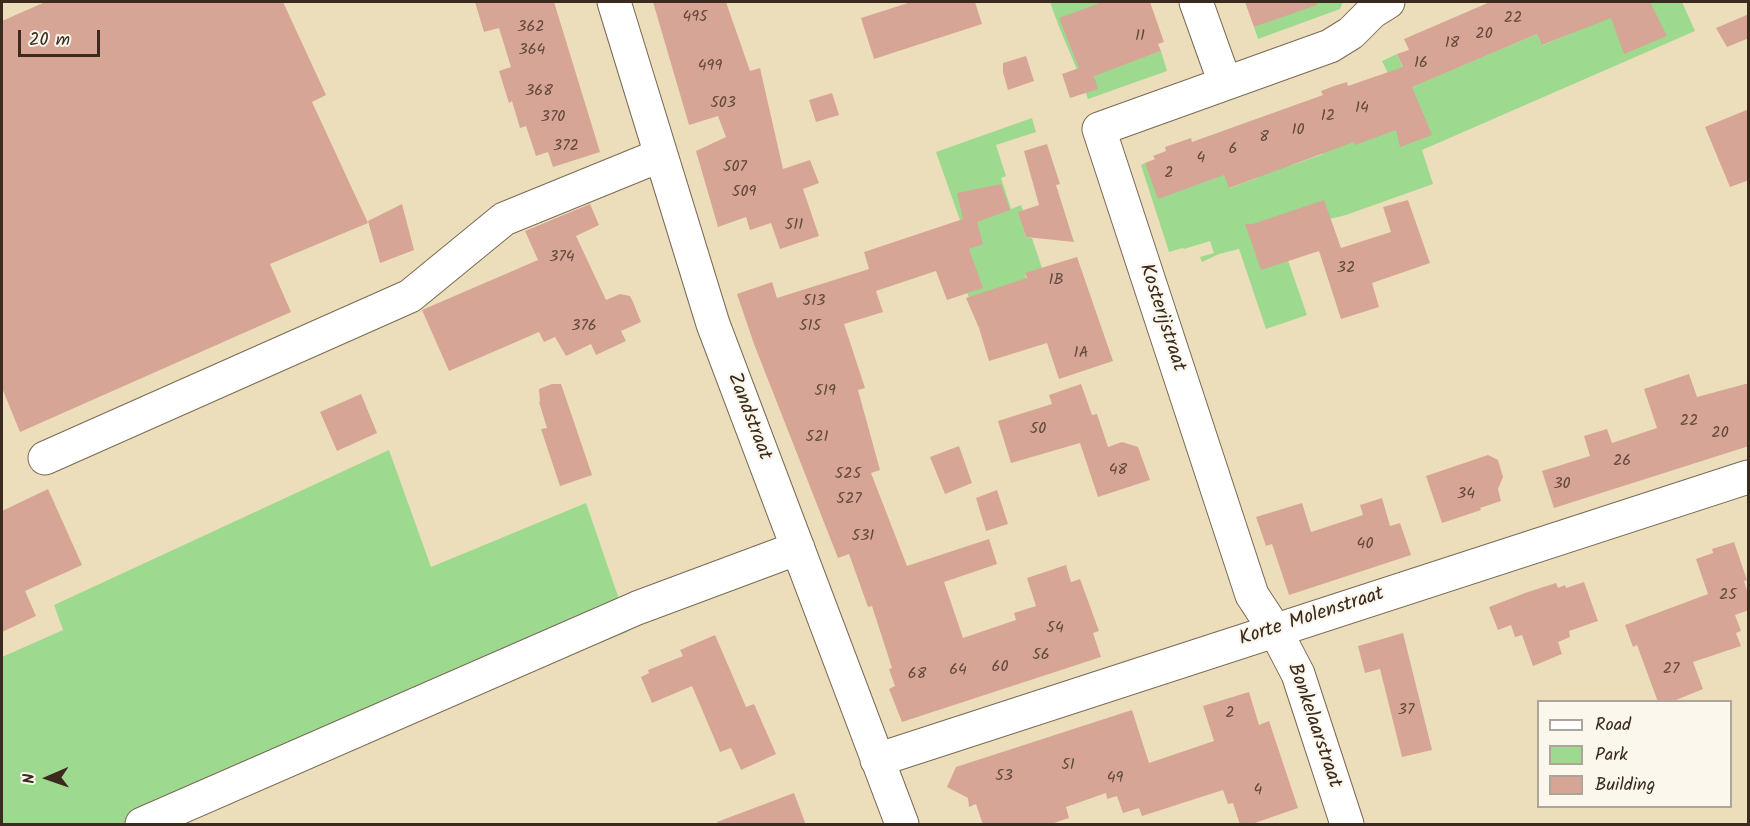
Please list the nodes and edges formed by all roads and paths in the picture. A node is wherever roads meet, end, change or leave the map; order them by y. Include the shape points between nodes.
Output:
1 (614, 2) edge
2 (1196, 2) edge
3 (1388, 2) edge
4 (1225, 83) junction
5 (661, 155) junction
6 (45, 458) dead end
7 (1749, 477) edge
8 (798, 548) junction
9 (1275, 630) junction
10 (877, 760) junction
11 (142, 825) edge
12 (902, 825) edge
13 (1347, 825) edge

1 - 5 street, Zandstraat
2 - 4 street
3 - 4 street, Kosterijstraat via 1330,46
4 - 9 street, Kosterijstraat via 1099,129 1251,595
5 - 6 street via 504,219 410,296
5 - 8 street, Zandstraat via 713,324
7 - 9 street, Korte Molenstraat
8 - 10 street, Zandstraat
8 - 11 street via 637,608
9 - 10 street, Korte Molenstraat
9 - 13 street, Bonkelaarstraat via 1298,674
10 - 12 street, Zandstraat

